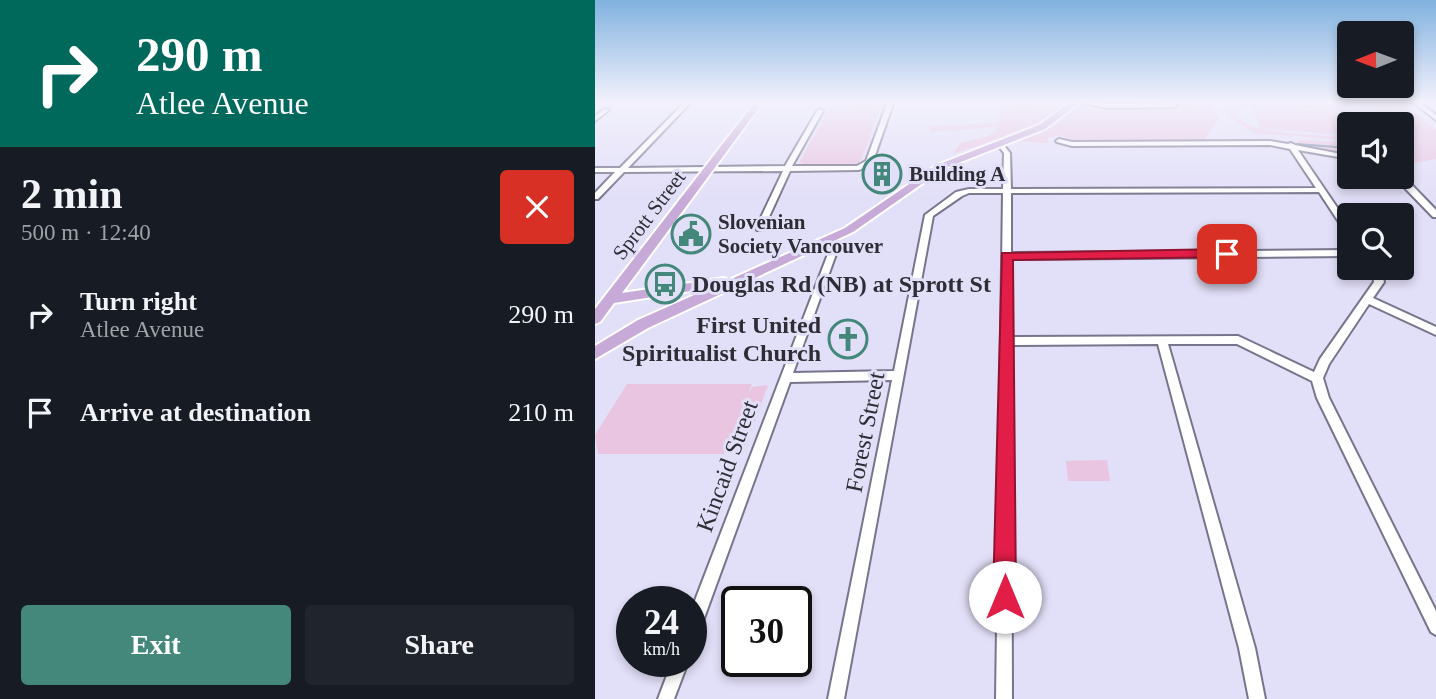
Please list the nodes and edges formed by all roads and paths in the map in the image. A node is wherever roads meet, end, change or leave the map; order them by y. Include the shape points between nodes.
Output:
1 (657, 134) edge
2 (735, 134) edge
3 (807, 134) edge
4 (878, 134) edge
5 (1028, 134) edge
6 (1059, 141) dead end
7 (1291, 145) junction
8 (1000, 148) junction
9 (1337, 154) edge
10 (787, 169) junction
11 (595, 170) edge
12 (622, 170) junction
13 (707, 170) junction
14 (1411, 189) edge
15 (1320, 190) junction
16 (1006, 191) junction
17 (595, 197) edge
18 (1337, 214) edge
19 (1436, 215) edge
20 (759, 229) dead end
21 (826, 240) junction
22 (1337, 253) edge
23 (1006, 256) junction
24 (740, 280) junction
25 (1379, 280) edge
26 (611, 299) junction
27 (1368, 299) junction
28 (595, 301) edge
29 (595, 319) edge
30 (1436, 331) edge
31 (1006, 341) junction
32 (1163, 341) junction
33 (595, 353) edge
34 (897, 375) junction
35 (785, 379) junction
36 (1317, 379) junction
37 (707, 589) edge
38 (1436, 627) edge
39 (674, 677) edge
40 (666, 699) edge
41 (836, 699) edge
42 (1004, 699) edge
43 (1257, 699) edge

1 - 12 street
2 - 13 main road, Sprott Street
3 - 10 street
4 - 10 street via 865,166
5 - 8 main road
6 - 7 street
7 - 9 street
7 - 15 street
8 - 16 street
8 - 21 main road via 940,166 863,221
10 - 13 street
10 - 20 street
11 - 12 street
12 - 13 street
12 - 17 street
13 - 26 main road, Sprott Street
14 - 19 street
15 - 16 street, Forest Street
15 - 18 street
16 - 23 street
16 - 34 street, Forest Street via 963,192 927,218
21 - 24 main road
21 - 35 street, Kincaid Street via 833,252
22 - 23 street
23 - 31 street
24 - 26 main road
24 - 33 main road via 643,324
25 - 27 street
26 - 28 street
26 - 29 main road, Sprott Street
27 - 30 street
27 - 36 street
31 - 32 street
31 - 42 street
32 - 36 street via 1243,341
32 - 43 street
34 - 35 street
34 - 41 street, Forest Street
35 - 37 street, Kincaid Street
36 - 38 street
39 - 40 street

